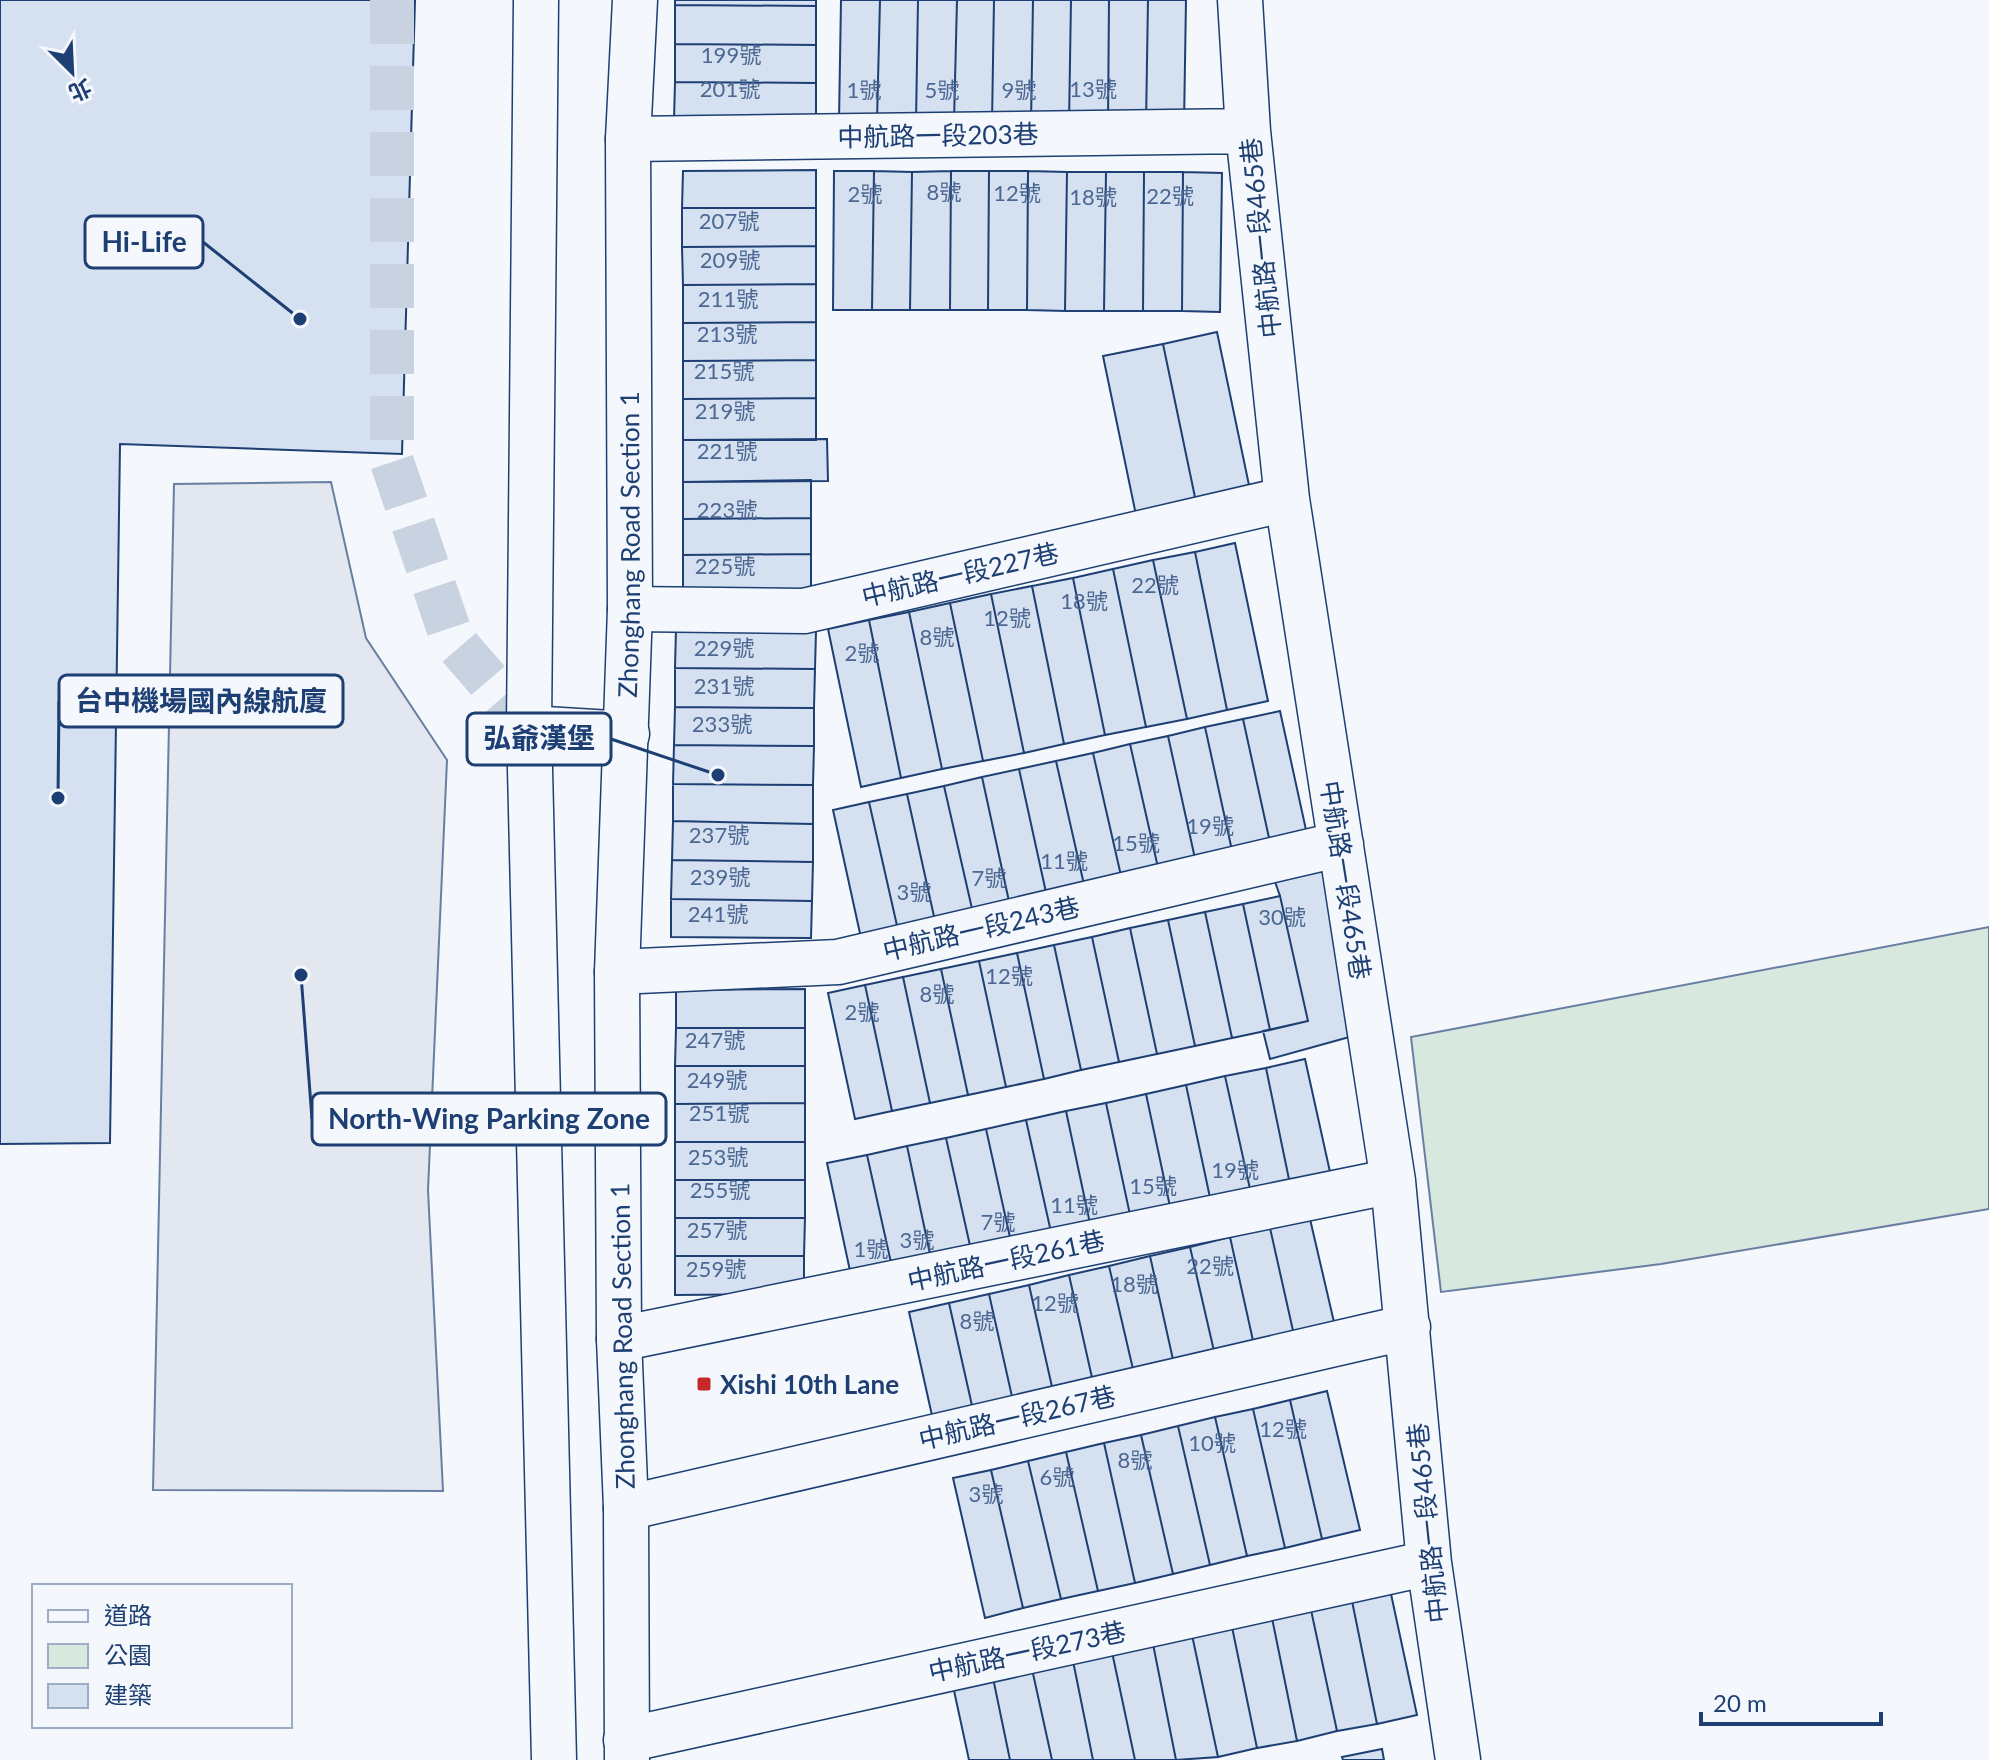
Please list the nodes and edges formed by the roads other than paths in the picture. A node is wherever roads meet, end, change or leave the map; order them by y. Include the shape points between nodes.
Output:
1 (536, 0) edge
2 (635, 0) edge
3 (1240, 0) edge
4 (1248, 131) junction
5 (628, 139) junction
6 (1287, 499) junction
7 (630, 609) junction
8 (529, 728) junction
9 (627, 734) junction
10 (1341, 844) junction
11 (617, 972) junction
12 (1393, 1181) junction
13 (1408, 1327) junction
14 (619, 1339) junction
15 (626, 1508) junction
16 (1429, 1563) junction
17 (626, 1750) edge
18 (554, 1760) edge
19 (1458, 1760) edge

1 - 8 main road
2 - 5 main road, Zhonghang Road Section 1
3 - 4 main road, 中航路一段465巷
4 - 5 main road, 中航路一段203巷
4 - 6 main road, 中航路一段465巷
5 - 7 main road, Zhonghang Road Section 1
6 - 7 main road, 中航路一段227巷 via 804,611
6 - 10 main road, 中航路一段465巷
7 - 9 main road, Zhonghang Road Section 1
8 - 9 main road
8 - 18 main road
9 - 11 main road, Zhonghang Road Section 1
10 - 11 main road, 中航路一段243巷 via 838,962
10 - 12 main road, 中航路一段465巷
11 - 14 main road, Zhonghang Road Section 1
12 - 13 main road, 中航路一段465巷
12 - 14 main road, 中航路一段261巷
13 - 15 main road, 中航路一段267巷
13 - 16 main road, 中航路一段465巷
14 - 15 main road, Zhonghang Road Section 1
15 - 17 main road, Zhonghang Road Section 1
16 - 17 main road, 中航路一段273巷
16 - 19 main road, 中航路一段465巷

